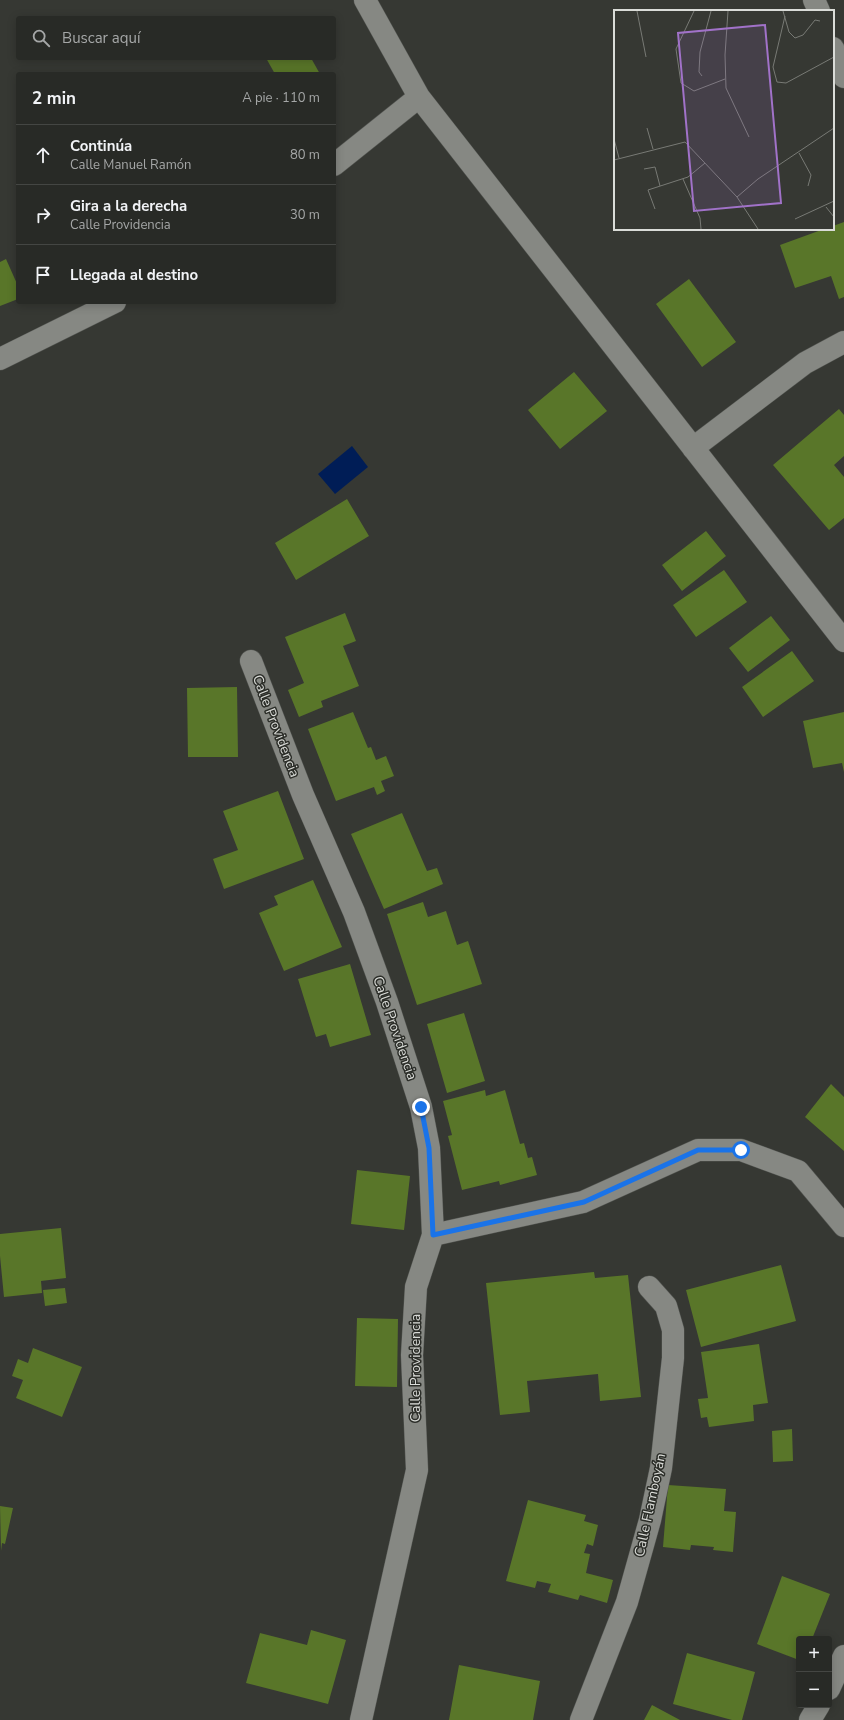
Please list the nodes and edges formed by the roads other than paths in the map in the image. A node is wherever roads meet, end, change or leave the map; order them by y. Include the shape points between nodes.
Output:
1 (365, 0) edge
2 (814, 0) edge
3 (819, 10) edge
4 (834, 51) edge
5 (844, 77) edge
6 (419, 97) junction
7 (336, 163) edge
8 (111, 304) edge
9 (844, 342) edge
10 (0, 359) edge
11 (692, 448) junction
12 (844, 641) edge
13 (251, 661) dead end
14 (844, 1226) edge
15 (433, 1235) junction
16 (649, 1287) dead end
17 (844, 1656) edge
18 (832, 1682) edge
19 (817, 1708) edge
20 (361, 1720) edge
21 (581, 1720) edge
22 (810, 1720) edge

1 - 6 street
2 - 3 street
4 - 5 street
6 - 7 street
6 - 11 street
8 - 10 street
9 - 11 street via 805,363
11 - 12 street
13 - 15 street, Calle Providencia via 303,795 354,912 421,1107 429,1148
14 - 15 street via 798,1171 741,1150 698,1150 584,1202
15 - 20 street, Calle Providencia via 416,1287 412,1355 417,1470
16 - 21 street, Calle Flamboyán via 666,1306 673,1330 673,1358 661,1468 650,1520 627,1602
17 - 18 street
19 - 22 street

